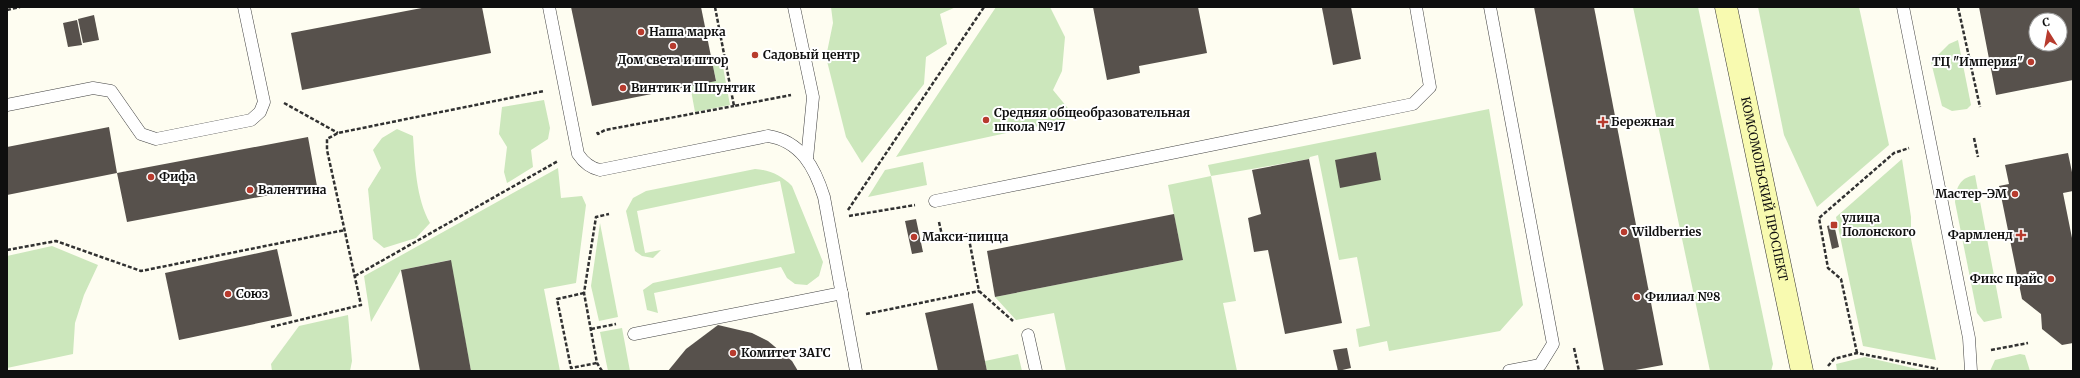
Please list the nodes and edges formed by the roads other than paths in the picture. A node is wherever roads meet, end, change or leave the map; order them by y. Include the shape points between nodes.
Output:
1 (244, 7) edge
2 (549, 7) edge
3 (794, 7) edge
4 (1416, 7) edge
5 (1490, 7) edge
6 (1726, 7) edge
7 (1903, 7) edge
8 (7, 105) edge
9 (807, 159) junction
10 (935, 201) road end
11 (842, 293) junction
12 (634, 334) dead end
13 (1028, 334) road end
14 (856, 371) edge
15 (1036, 371) edge
16 (1509, 371) edge
17 (1802, 371) edge
18 (1970, 371) edge

1 - 8 lane via 264,102 260,112 251,120 156,139 141,134 111,91 93,88
2 - 9 lane via 578,154 592,169 600,170 768,136 777,137 792,145
3 - 9 lane via 813,97
4 - 10 lane via 1430,87 1413,104
5 - 16 lane via 1553,344 1540,365
6 - 17 street, КОМСОМОЛЬСКИЙ ПРОСПЕКТ
7 - 18 lane via 1969,338
9 - 11 lane via 817,174 824,197
11 - 12 lane
11 - 14 lane
13 - 15 lane

